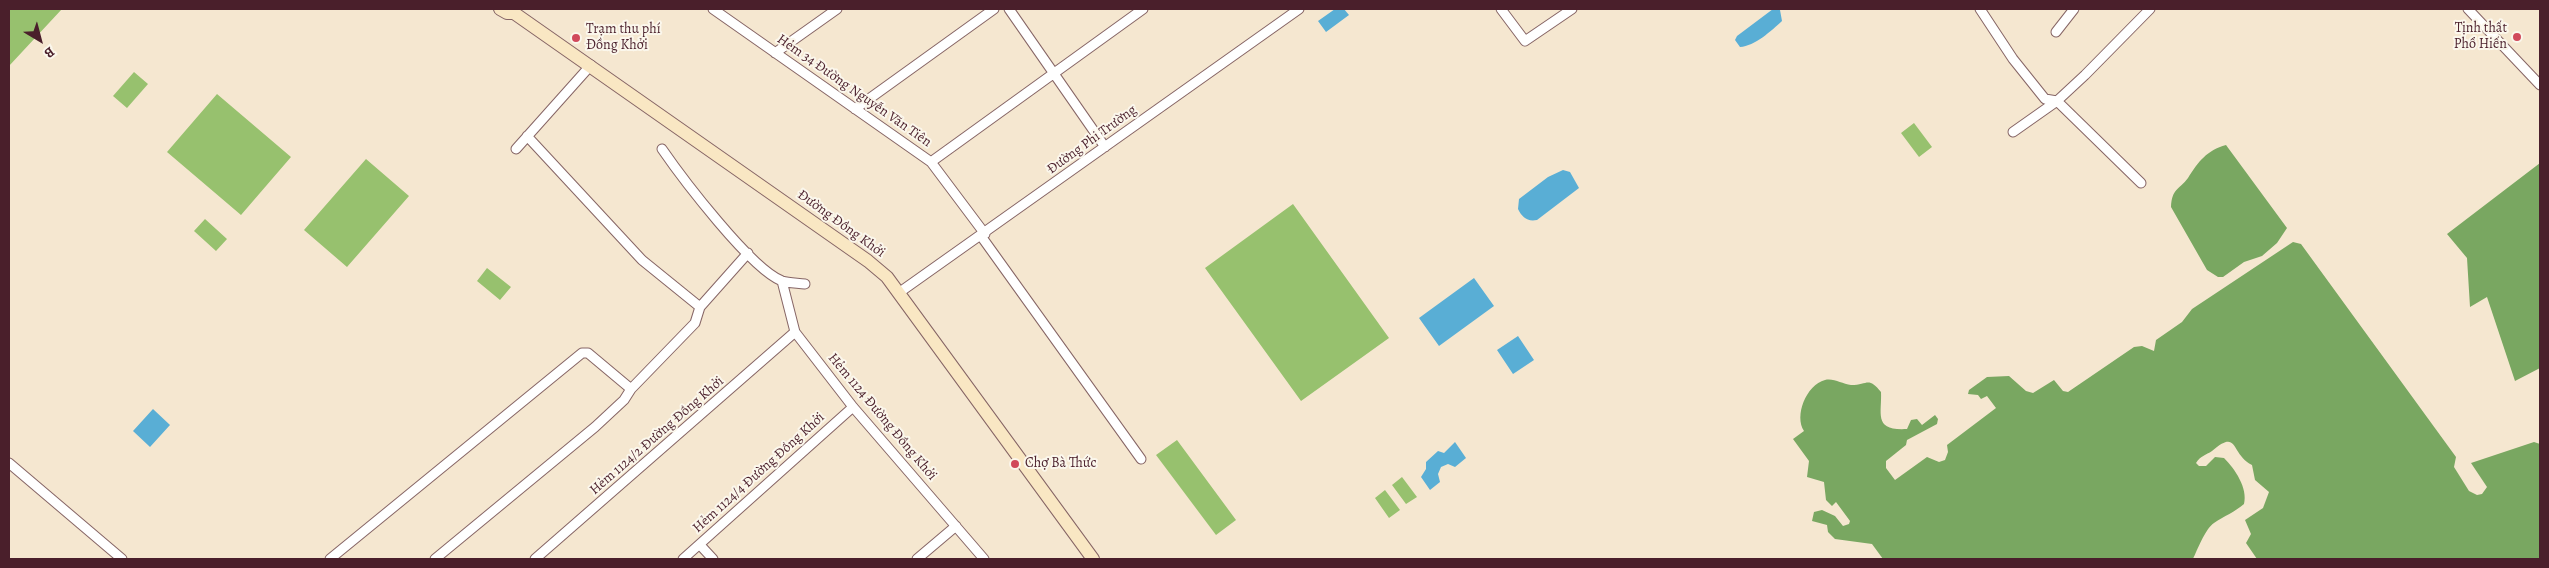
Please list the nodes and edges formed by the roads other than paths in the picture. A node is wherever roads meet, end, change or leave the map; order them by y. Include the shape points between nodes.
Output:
1 (500, 9) edge
2 (713, 9) edge
3 (837, 9) edge
4 (994, 9) edge
5 (1009, 9) edge
6 (1143, 9) edge
7 (1299, 9) edge
8 (1501, 9) edge
9 (1572, 9) edge
10 (1980, 9) edge
11 (2074, 9) edge
12 (2150, 9) edge
13 (2468, 9) edge
14 (514, 11) edge
15 (2056, 32) dead end
16 (775, 53) junction
17 (590, 65) junction
18 (1054, 73) junction
19 (2540, 85) edge
20 (2057, 101) junction
21 (855, 109) junction
22 (2013, 132) dead end
23 (527, 136) junction
24 (1105, 147) junction
25 (516, 148) dead end
26 (662, 149) dead end
27 (931, 162) junction
28 (2141, 183) dead end
29 (983, 235) junction
30 (748, 253) junction
31 (782, 281) junction
32 (805, 284) dead end
33 (900, 292) junction
34 (700, 307) junction
35 (795, 332) junction
36 (631, 389) junction
37 (853, 407) junction
38 (1141, 459) dead end
39 (9, 464) edge
40 (956, 526) junction
41 (700, 545) junction
42 (122, 559) edge
43 (330, 559) edge
44 (436, 559) edge
45 (535, 559) edge
46 (683, 559) edge
47 (713, 559) edge
48 (917, 559) edge
49 (984, 559) edge
50 (1094, 559) edge

1 - 14 main road, Đường Đồng Khởi via 507,13
2 - 16 street, Hẻm 34 Đường Nguyễn Văn Tiên
3 - 16 street
4 - 21 street
5 - 18 street
6 - 18 street
7 - 24 street, Đường Phi Trường
8 - 9 street via 1525,41
10 - 20 street via 2013,59 2045,99
11 - 15 street
12 - 20 street
13 - 19 street
14 - 17 main road, Đường Đồng Khởi
16 - 21 street, Hẻm 34 Đường Nguyễn Văn Tiên
17 - 23 street
17 - 33 main road, Đường Đồng Khởi via 868,261
18 - 24 street
18 - 27 street
20 - 22 street
20 - 28 street
21 - 27 street, Hẻm 34 Đường Nguyễn Văn Tiên
23 - 25 street
23 - 34 street via 642,260
24 - 29 street, Đường Phi Trường
26 - 30 street via 691,188
27 - 29 street, Hẻm 34 Đường Nguyễn Văn Tiên
29 - 33 street, Đường Phi Trường
29 - 38 street, Hẻm 34 Đường Nguyễn Văn Tiên
30 - 31 street
30 - 34 street
31 - 32 street
31 - 35 street, Hẻm 1124 Đường Đồng Khởi
33 - 50 main road, Đường Đồng Khởi
34 - 36 street via 695,323
35 - 37 street, Hẻm 1124 Đường Đồng Khởi
35 - 45 street, Hẻm 1124/2 Đường Đồng Khởi
36 - 43 street via 588,353 582,353
36 - 44 street via 595,427
37 - 40 street, Hẻm 1124 Đường Đồng Khởi
37 - 41 street, Hẻm 1124/4 Đường Đồng Khởi
39 - 42 street
40 - 48 street
40 - 49 street, Hẻm 1124 Đường Đồng Khởi
41 - 46 street, Hẻm 1124/4 Đường Đồng Khởi
41 - 47 street

